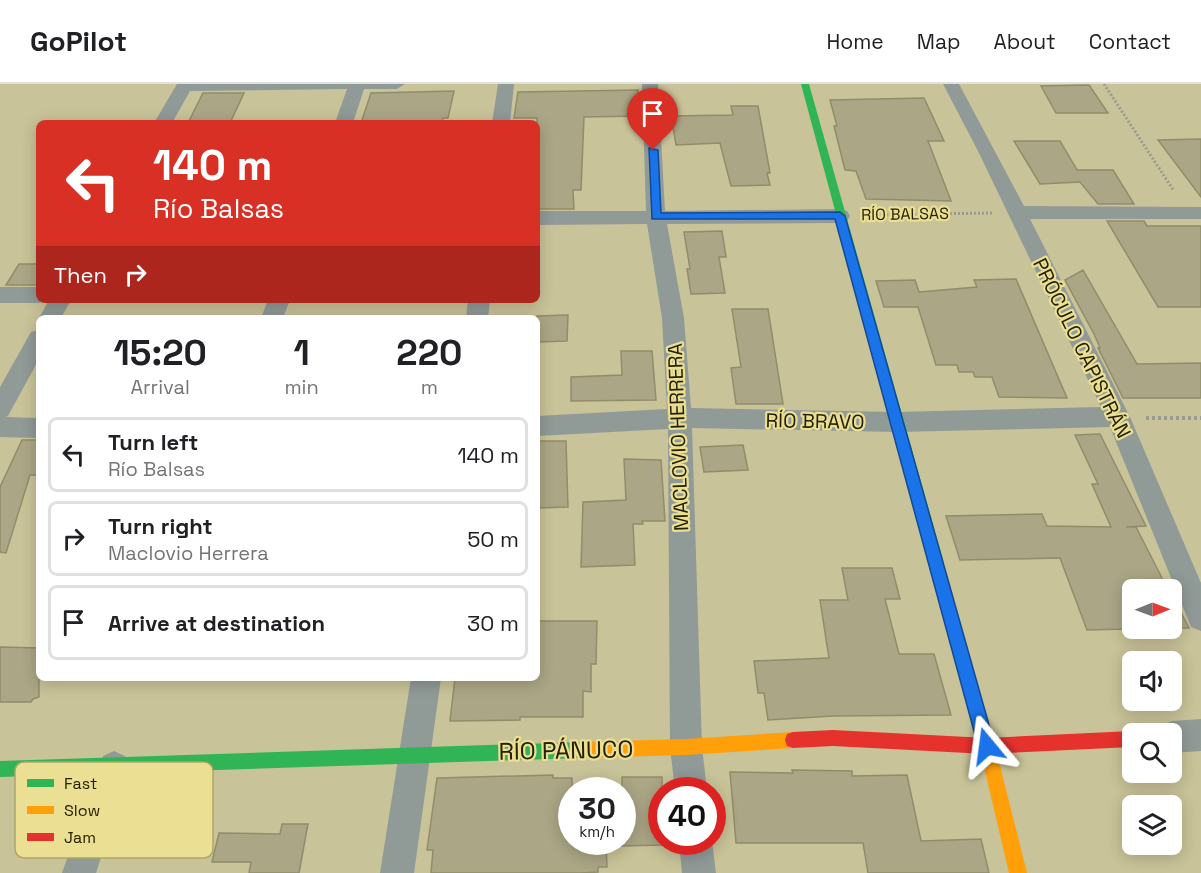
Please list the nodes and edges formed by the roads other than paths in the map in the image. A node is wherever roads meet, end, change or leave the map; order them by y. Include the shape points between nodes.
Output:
1 (397, 84) edge
2 (506, 84) edge
3 (650, 84) edge
4 (805, 84) edge
5 (951, 84) edge
6 (185, 85) edge
7 (357, 85) edge
8 (165, 120) edge
9 (345, 120) edge
10 (501, 120) edge
11 (1016, 212) junction
12 (1195, 213) edge
13 (656, 216) junction
14 (840, 216) junction
15 (540, 218) edge
16 (0, 295) edge
17 (36, 295) edge
18 (36, 343) edge
19 (0, 409) edge
20 (1118, 417) junction
21 (680, 418) junction
22 (897, 422) junction
23 (540, 426) edge
24 (0, 427) edge
25 (36, 428) edge
26 (1201, 617) edge
27 (426, 681) edge
28 (1201, 735) edge
29 (1182, 736) edge
30 (1122, 739) edge
31 (987, 746) junction
32 (686, 747) junction
33 (415, 754) junction
34 (213, 763) edge
35 (0, 769) edge
36 (15, 769) edge
37 (689, 777) edge
38 (697, 855) edge
39 (84, 858) edge
40 (79, 873) edge
41 (397, 873) edge
42 (699, 873) edge
43 (1018, 873) edge

1 - 7 street
2 - 10 street
3 - 13 street, MACLOVIO HERRERA
4 - 14 street
5 - 11 street, PRÓCULO CAPISTRÁN
6 - 7 street
6 - 8 street
7 - 9 street
11 - 12 street
11 - 20 street, PRÓCULO CAPISTRÁN
13 - 14 street, RÍO BALSAS
13 - 15 street, RÍO BALSAS
13 - 21 street, MACLOVIO HERRERA via 673,318
14 - 22 street
16 - 17 street
18 - 19 street
20 - 22 street, RÍO BRAVO
20 - 26 street, PRÓCULO CAPISTRÁN
21 - 22 street, RÍO BRAVO
21 - 23 street, RÍO BRAVO
21 - 32 street, MACLOVIO HERRERA
22 - 31 street
24 - 25 street
27 - 33 street
28 - 29 street
30 - 31 street, RÍO PÁNUCO
31 - 32 street, RÍO PÁNUCO via 833,738
31 - 43 street
32 - 33 street, RÍO PÁNUCO
32 - 37 street, MACLOVIO HERRERA
33 - 34 street, RÍO PÁNUCO
33 - 41 street
35 - 36 street, RÍO PÁNUCO
38 - 42 street
39 - 40 street

